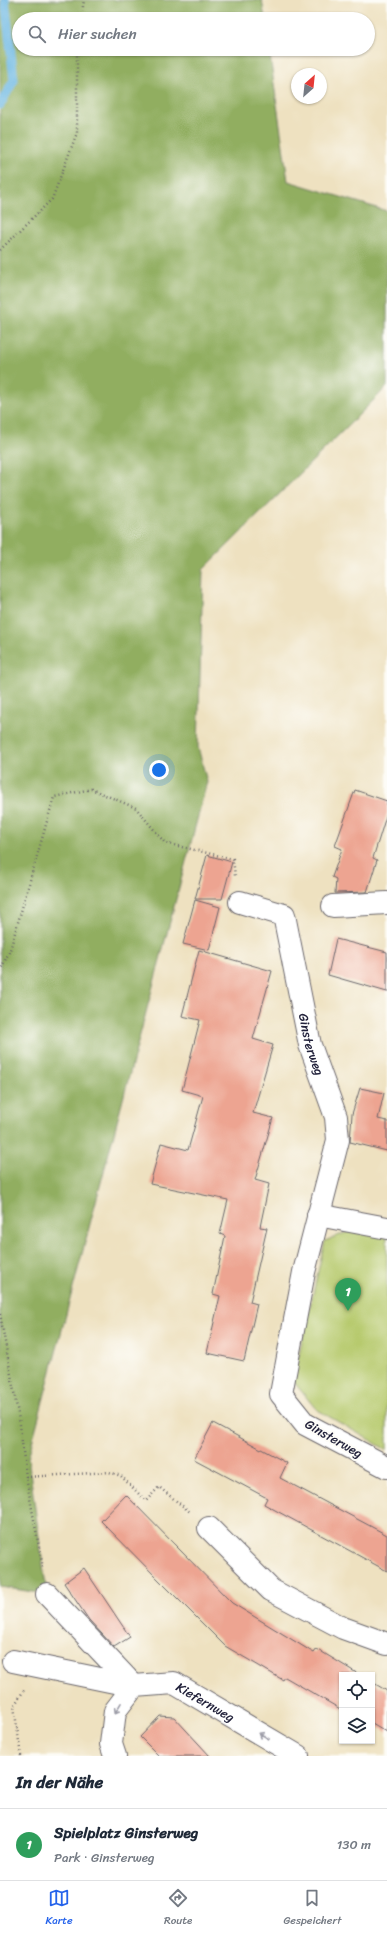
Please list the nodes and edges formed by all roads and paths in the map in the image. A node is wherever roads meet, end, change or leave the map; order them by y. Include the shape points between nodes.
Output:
1 (84, 0) edge
2 (82, 12) edge
3 (77, 56) edge
4 (0, 250) edge
5 (240, 902) joint
6 (387, 903) edge
7 (333, 906) dead end
8 (0, 971) edge
9 (318, 1215) junction
10 (387, 1228) edge
11 (0, 1314) edge
12 (387, 1467) edge
13 (26, 1477) junction
14 (209, 1528) joint
15 (47, 1594) joint
16 (387, 1644) edge
17 (13, 1661) dead end
18 (38, 1668) junction
19 (134, 1686) junction
20 (21, 1756) edge
21 (114, 1756) edge
22 (298, 1756) edge

1 - 2 path
3 - 4 path via 77,133 52,199
5 - 8 path via 233,859 164,843 136,808 90,789 54,797 10,950
5 - 9 street, Ginsterweg via 284,915 310,1045 336,1117 338,1140
6 - 7 street
9 - 10 street
9 - 12 street, Ginsterweg via 296,1311 281,1394 305,1424
11 - 13 path via 20,1425
13 - 14 path via 109,1472 121,1476 146,1501 159,1487
13 - 15 path
14 - 16 street via 271,1590 343,1628
15 - 19 street
17 - 18 street, Kiefernweg
18 - 19 street, Kiefernweg
18 - 20 path via 14,1706
19 -> 21 street via 115,1711 111,1744
22 -> 19 street, Kiefernweg via 174,1683

